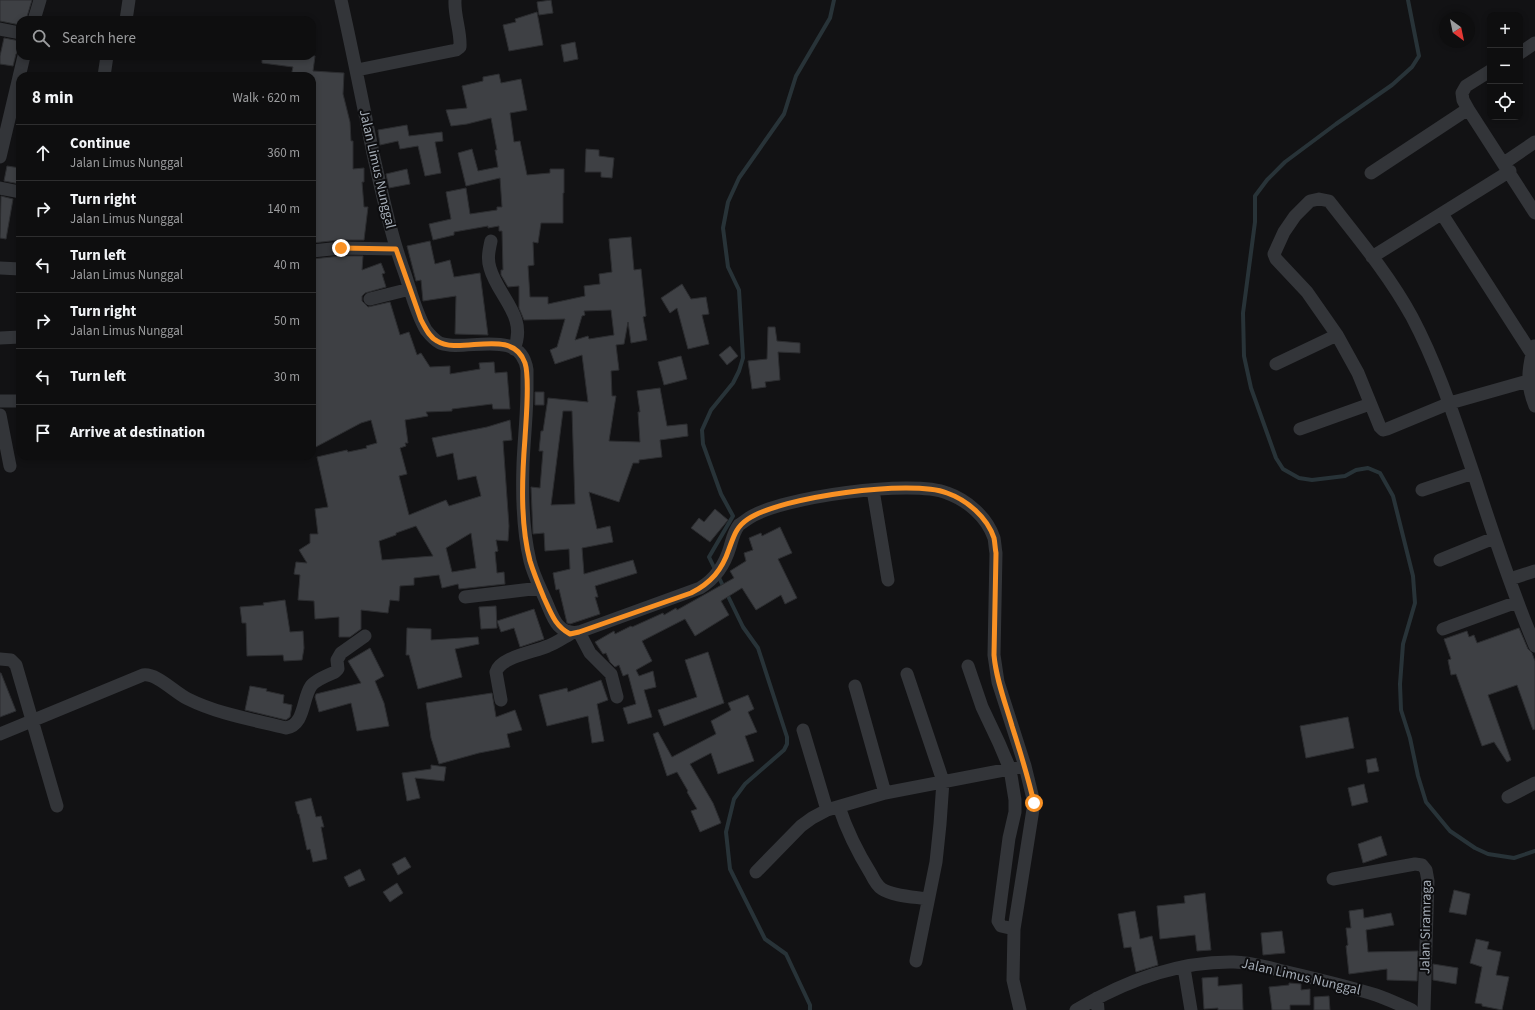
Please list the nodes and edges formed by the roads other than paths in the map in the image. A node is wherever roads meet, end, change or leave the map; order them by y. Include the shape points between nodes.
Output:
1 (40, 0) edge
2 (129, 0) edge
3 (341, 0) edge
4 (455, 0) edge
5 (35, 16) edge
6 (127, 16) edge
7 (0, 29) edge
8 (16, 31) edge
9 (1535, 43) edge
10 (1523, 51) edge
11 (23, 60) edge
12 (106, 60) edge
13 (357, 70) junction
14 (20, 72) edge
15 (105, 72) edge
16 (1487, 73) edge
17 (16, 90) edge
18 (1468, 109) junction
19 (1535, 142) edge
20 (0, 157) edge
21 (1507, 167) junction
22 (1371, 173) dead end
23 (0, 188) edge
24 (16, 191) edge
25 (1535, 213) edge
26 (1442, 214) junction
27 (491, 240) dead end
28 (396, 249) junction
29 (316, 251) edge
30 (1372, 257) junction
31 (0, 268) edge
32 (16, 269) edge
33 (410, 289) junction
34 (370, 298) dead end
35 (1337, 334) junction
36 (16, 337) edge
37 (0, 338) edge
38 (514, 349) junction
39 (1533, 349) edge
40 (1276, 364) dead end
41 (1528, 382) junction
42 (0, 401) edge
43 (16, 401) edge
44 (1450, 403) junction
45 (1370, 404) junction
46 (1535, 406) edge
47 (0, 415) edge
48 (1300, 429) dead end
49 (10, 466) dead end
50 (1473, 473) junction
51 (873, 490) junction
52 (1422, 490) dead end
53 (1494, 538) junction
54 (1440, 560) dead end
55 (1535, 571) edge
56 (1510, 579) junction
57 (888, 580) dead end
58 (540, 588) junction
59 (464, 597) dead end
60 (1517, 602) junction
61 (1443, 629) dead end
62 (574, 633) junction
63 (365, 636) dead end
64 (1535, 646) edge
65 (0, 659) edge
66 (968, 666) dead end
67 (907, 674) dead end
68 (855, 686) dead end
69 (617, 697) dead end
70 (501, 700) dead end
71 (32, 719) junction
72 (803, 730) dead end
73 (0, 734) edge
74 (1025, 766) junction
75 (1010, 769) junction
76 (943, 781) junction
77 (1535, 783) edge
78 (885, 793) junction
79 (1508, 797) dead end
80 (57, 806) dead end
81 (833, 808) junction
82 (756, 872) dead end
83 (1332, 879) dead end
84 (928, 899) junction
85 (1014, 929) junction
86 (916, 961) dead end
87 (1184, 968) junction
88 (1097, 1004) edge
89 (1020, 1010) edge
90 (1076, 1010) edge
91 (1191, 1010) edge
92 (1412, 1010) edge
93 (1424, 1010) edge

1 - 5 street
2 - 6 street
3 - 13 street, Jalan Limus Nunggal
4 - 13 street via 460,41 460,47 456,50
7 - 8 street
9 - 10 street
11 - 14 street
12 - 15 street
13 - 28 street, Jalan Limus Nunggal via 381,193
16 - 18 street via 1466,86 1462,93
17 - 20 street
18 - 21 street
18 - 22 street
19 - 21 street
21 - 25 street
21 - 26 street
23 - 24 street
26 - 30 street
26 - 39 street
27 - 38 street via 488,261 490,269 513,310 517,325
28 - 29 street via 341,248
28 - 33 street, Jalan Limus Nunggal
30 - 35 street via 1329,201 1319,199 1310,202 1296,216 1274,254 1307,292
30 - 44 street via 1412,317
31 - 32 street
33 - 34 street
33 - 38 street, Jalan Limus Nunggal via 426,329 436,341 448,345 501,344
35 - 40 street
35 - 45 street via 1358,373
36 - 37 street
38 - 58 street via 522,357 527,371 523,467 525,536 530,562
39 - 41 street
41 - 44 street
41 - 46 street
42 - 43 street
44 - 45 street via 1385,430 1380,427
44 - 50 street
45 - 48 street
47 - 49 street
50 - 52 street
50 - 53 street
51 - 57 street
51 - 62 street via 806,499 761,511 739,525 722,566 708,584 691,593
51 - 74 street via 929,488 947,493 973,508 987,524 994,538 996,553 995,668
53 - 54 street
53 - 56 street
55 - 56 street
56 - 60 street
58 - 59 street
58 - 62 street via 556,622 564,631
60 - 61 street
60 - 64 street
62 - 69 street via 611,674
62 - 70 street via 501,665 496,670
63 - 71 street via 341,653 335,672 311,685 298,721 286,728 220,711 190,700 148,674
65 - 71 street via 11,660 16,665
66 - 75 street via 982,707
67 - 76 street
68 - 78 street
71 - 73 street
71 - 80 street
72 - 81 street
74 - 75 street
74 - 85 street via 1034,803
75 - 76 street
75 - 85 street via 1015,812 998,921 1001,926
76 - 78 street
76 - 84 street via 936,862
77 - 79 street
78 - 81 street
81 - 82 street via 801,826
81 - 84 street via 845,825 858,854 883,890
83 - 93 street, Jalan Siramraga via 1415,864 1425,868 1428,881
84 - 86 street
85 - 89 street via 1013,980
87 - 88 street, Jalan Limus Nunggal via 1151,974
87 - 91 street
87 - 92 street, Jalan Limus Nunggal via 1214,962 1263,966 1377,995
88 - 90 street, Jalan Limus Nunggal

